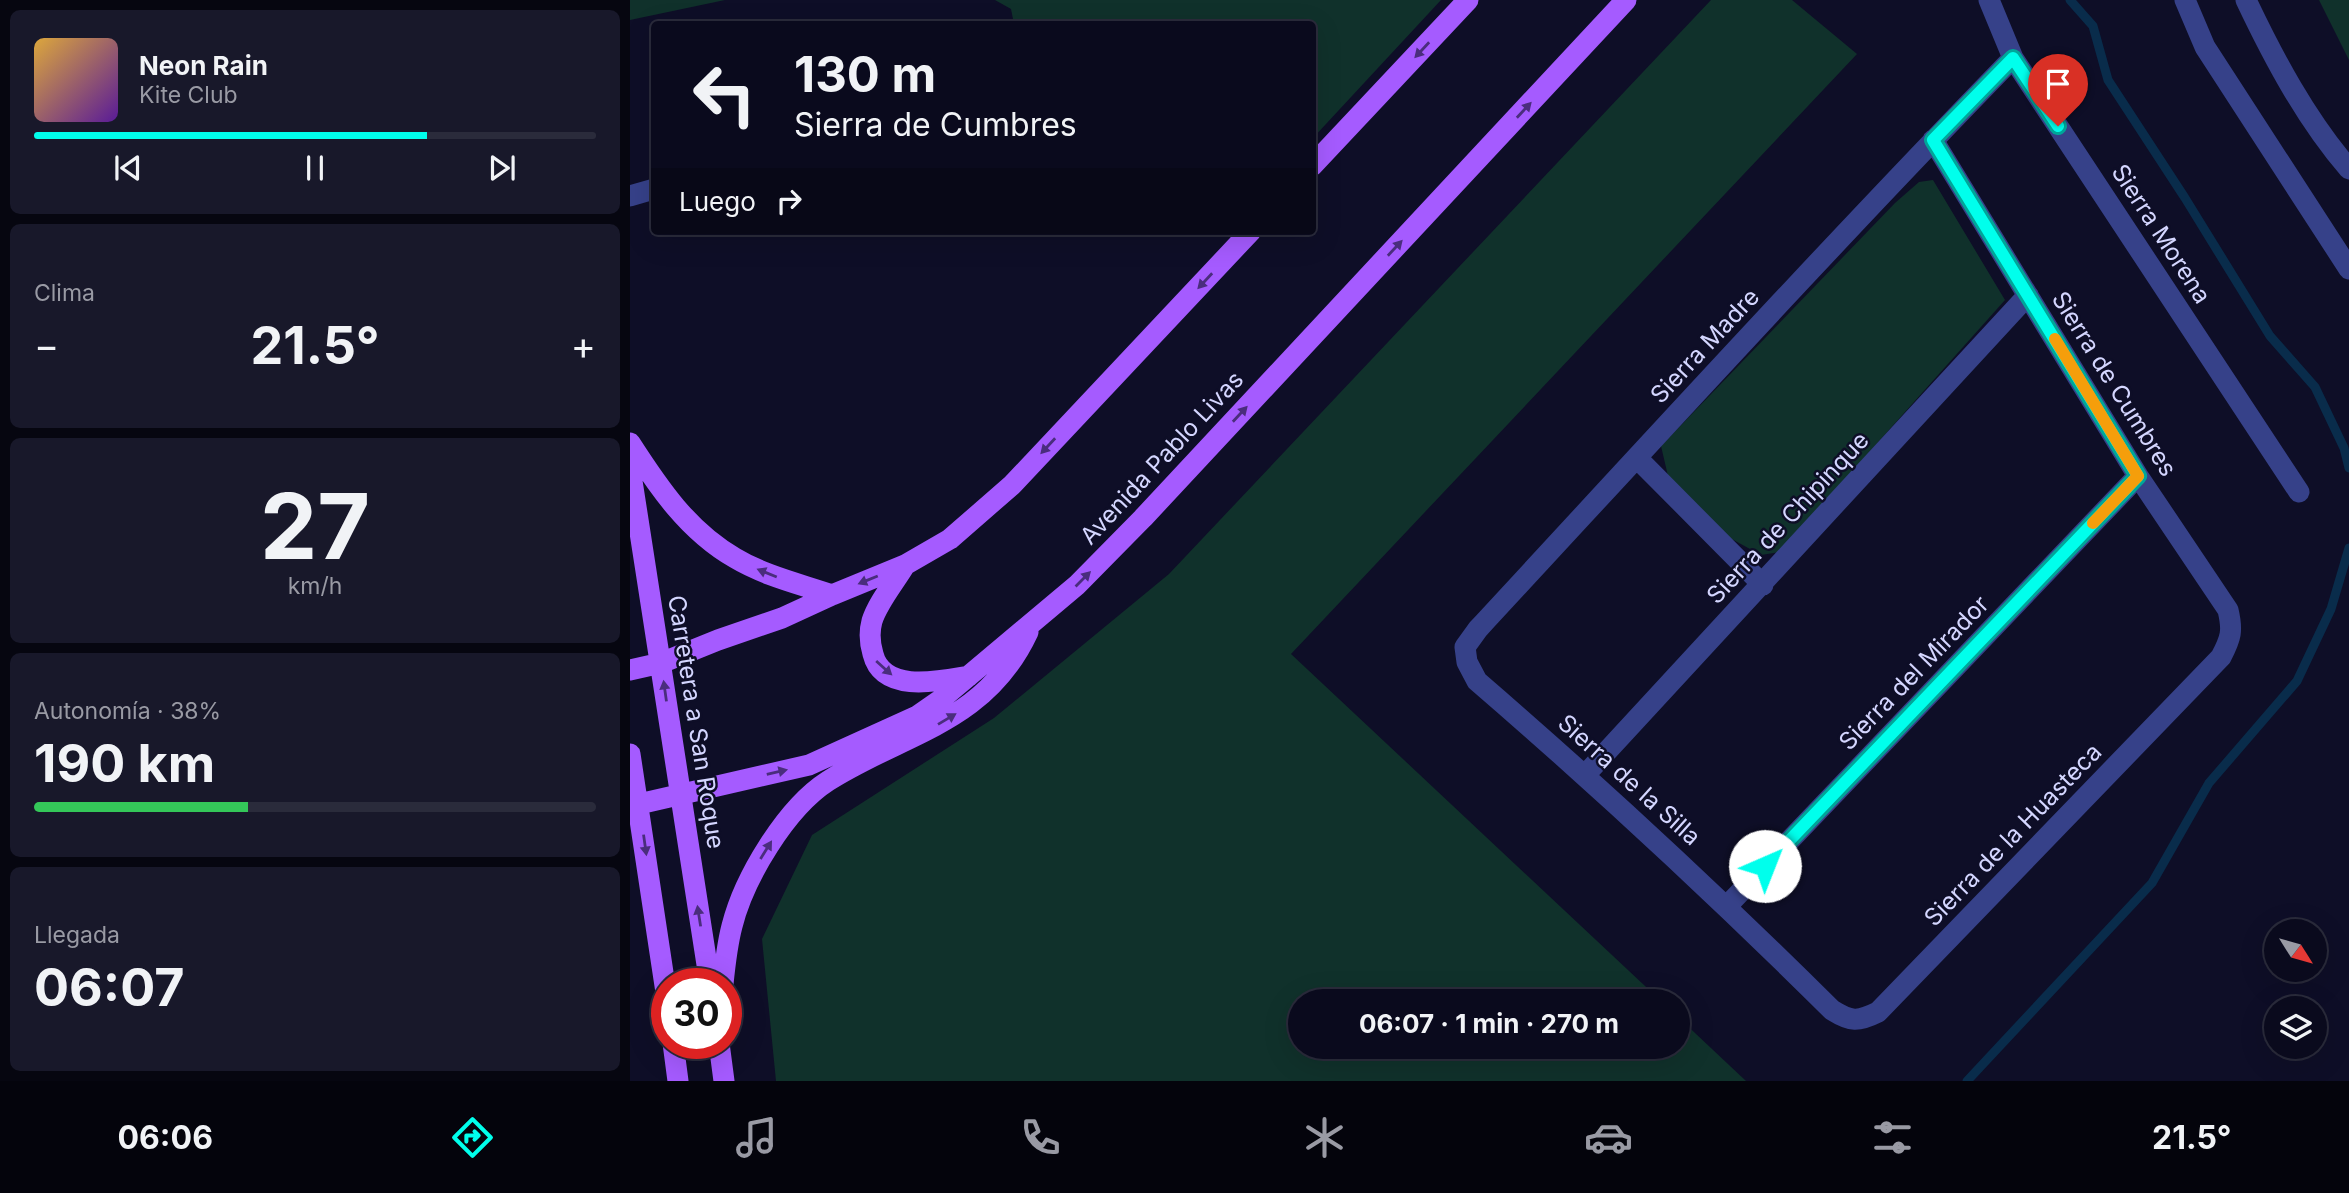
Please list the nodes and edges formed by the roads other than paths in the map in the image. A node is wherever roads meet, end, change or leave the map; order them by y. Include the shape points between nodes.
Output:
1 (1468, 0) edge
2 (1626, 0) edge
3 (1989, 0) edge
4 (2185, 0) edge
5 (2246, 0) edge
6 (2013, 58) junction
7 (1933, 140) junction
8 (1316, 162) edge
9 (2349, 169) edge
10 (651, 190) edge
11 (630, 196) edge
12 (1247, 235) edge
13 (2349, 269) edge
14 (2028, 295) junction
15 (630, 443) edge
16 (1637, 458) junction
17 (630, 468) edge
18 (2138, 476) junction
19 (2299, 492) dead end
20 (905, 565) junction
21 (1763, 585) junction
22 (832, 595) junction
23 (1031, 624) junction
24 (2221, 657) joint
25 (661, 663) junction
26 (630, 670) edge
27 (969, 676) junction
28 (1477, 681) joint
29 (630, 754) edge
30 (1586, 774) junction
31 (680, 795) junction
32 (639, 804) junction
33 (1727, 905) junction
34 (663, 968) edge
35 (707, 968) edge
36 (725, 968) edge
37 (1832, 1010) joint
38 (675, 1059) edge
39 (721, 1059) edge
40 (678, 1081) edge
41 (724, 1081) edge

1 -> 8 main road
23 -> 2 main road, Avenida Pablo Livas via 1143,518
3 - 6 street, Sierra Morena
4 - 13 street via 2205,47
5 - 9 street via 2271,52
6 - 7 street, Sierra Madre
6 - 19 street, Sierra Morena
7 - 14 street, Sierra de Cumbres
7 - 16 street, Sierra Madre
10 - 11 street
12 -> 20 main road via 1012,485 950,539
14 - 18 street, Sierra de Cumbres
14 - 21 street, Sierra de Chipinque
22 -> 15 main road via 771,575 711,543 656,484
16 - 21 street
16 - 28 street, Sierra Madre via 1465,646
17 - 25 main road, Carretera a San Roque
18 - 24 street, Sierra de Cumbres via 2228,610 2230,639
18 - 33 street, Sierra del Mirador
20 -> 22 main road
20 -> 27 main road via 872,620 875,662 899,680 916,683
21 - 30 street, Sierra de Chipinque
22 - 25 main road
23 - 27 main road, Avenida Pablo Livas
36 -> 23 main road via 732,922 754,869 790,818 825,783 971,705 1007,667
24 - 37 street, Sierra de la Huasteca via 1878,1012 1862,1020
25 - 26 main road
31 -> 25 main road, Carretera a San Roque
31 -> 27 main road, Avenida Pablo Livas via 809,765 917,716
28 - 30 street, Sierra de la Silla
29 - 32 main road
30 - 33 street, Sierra de la Silla
31 - 32 main road, Avenida Pablo Livas
35 -> 31 main road, Carretera a San Roque
32 -> 34 main road
33 - 37 street, Sierra de la Silla
38 - 40 main road
39 - 41 main road

